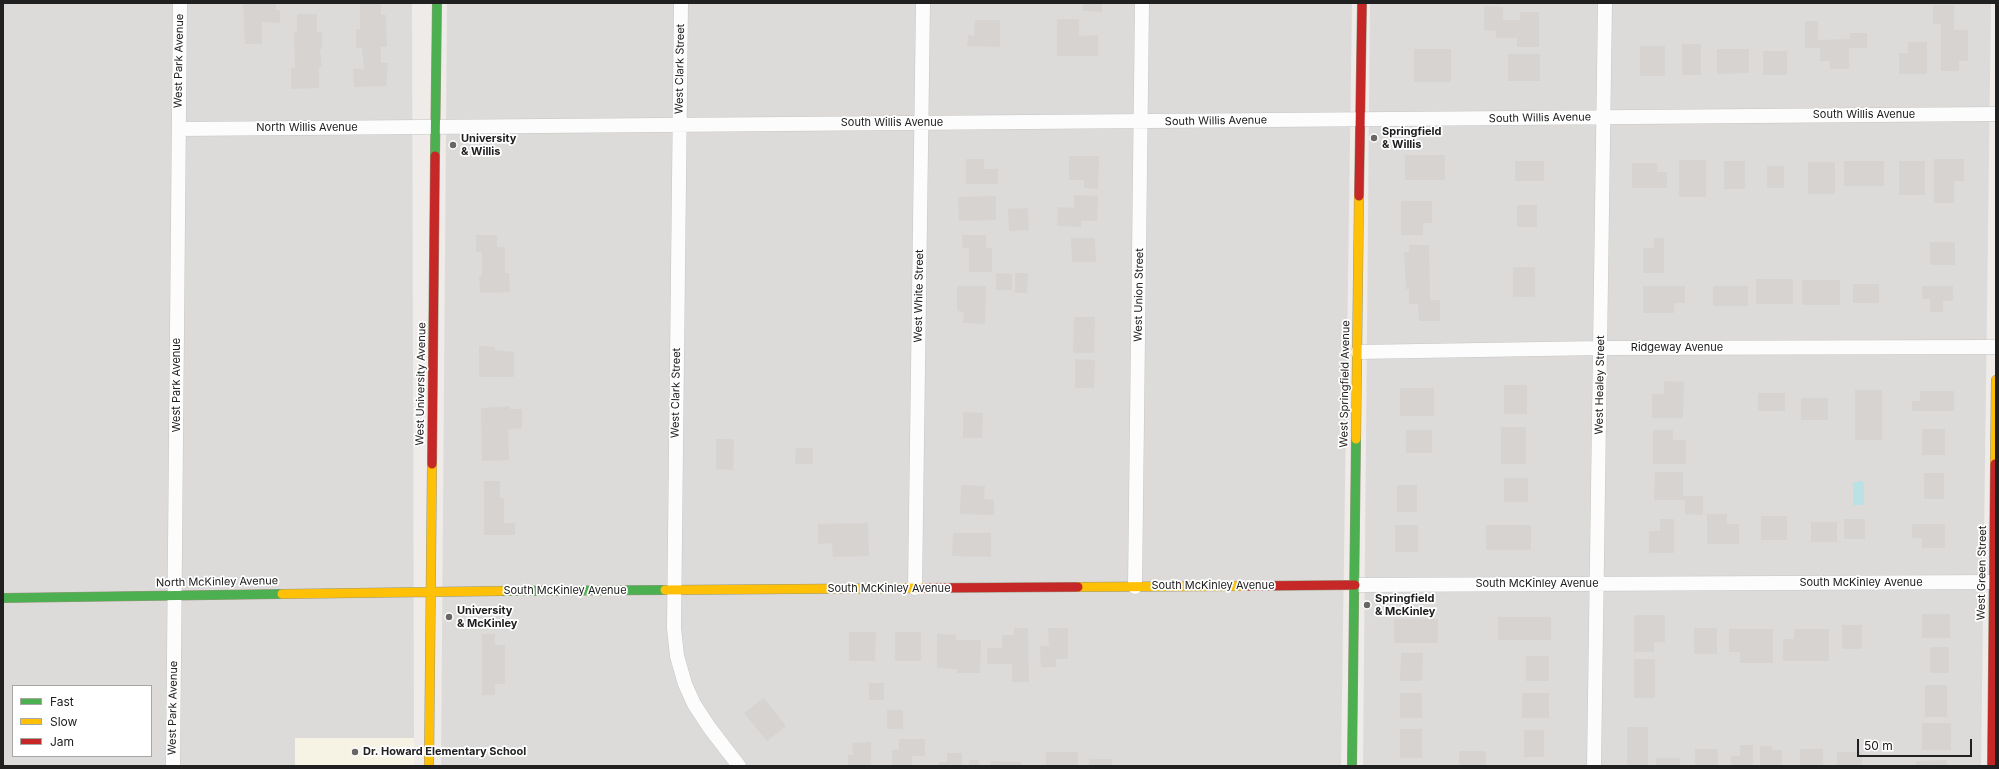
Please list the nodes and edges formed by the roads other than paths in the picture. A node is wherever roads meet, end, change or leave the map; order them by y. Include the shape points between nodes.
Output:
1 (180, 3) edge
2 (437, 3) edge
3 (681, 3) edge
4 (923, 3) edge
5 (1142, 3) edge
6 (1362, 3) edge
7 (1605, 3) edge
8 (1996, 114) edge
9 (1603, 117) junction
10 (1361, 119) junction
11 (1141, 122) junction
12 (922, 123) junction
13 (679, 125) junction
14 (436, 127) junction
15 (179, 129) junction
16 (1996, 347) edge
17 (1600, 348) junction
18 (1358, 352) junction
19 (1996, 380) edge
20 (1995, 582) edge
21 (1597, 584) junction
22 (1355, 585) junction
23 (1135, 587) junction
24 (915, 588) junction
25 (674, 590) junction
26 (431, 592) junction
27 (175, 595) junction
28 (3, 598) edge
29 (173, 766) edge
30 (428, 766) edge
31 (739, 766) edge
32 (1352, 766) edge
33 (1594, 766) edge
34 (1992, 766) edge

1 - 15 street, West Park Avenue
2 - 14 street, West University Avenue
3 - 13 street, West Clark Street
4 - 12 street, West White Street
5 - 11 street, West Union Street
6 - 10 street, West Springfield Avenue
7 - 9 street, West Healey Street
8 - 9 street, South Willis Avenue
9 - 10 street, South Willis Avenue
9 - 17 street, West Healey Street
10 - 11 street, South Willis Avenue
10 - 18 street, West Springfield Avenue
11 - 12 street, South Willis Avenue
11 - 23 street, West Union Street
12 - 13 street, South Willis Avenue
12 - 24 street, West White Street
13 - 14 street, South Willis Avenue
13 - 25 street, West Clark Street
14 - 15 street, North Willis Avenue
14 - 26 street, West University Avenue
15 - 27 street, West Park Avenue
16 - 17 street, Ridgeway Avenue
17 - 18 street, Ridgeway Avenue
17 - 21 street, West Healey Street
18 - 22 street, West Springfield Avenue
19 - 20 street, West Green Street
20 - 21 street, South McKinley Avenue
20 - 34 street, West Green Street
21 - 22 street, South McKinley Avenue
21 - 33 street, West Healey Street
22 - 23 street, South McKinley Avenue
22 - 32 street, West Springfield Avenue
23 - 24 street, South McKinley Avenue
24 - 25 street, South McKinley Avenue
25 - 26 street, South McKinley Avenue
25 - 31 street, West Clark Street via 677,656 685,684 709,727
26 - 27 street, North McKinley Avenue
26 - 30 street, West University Avenue
27 - 28 street, North McKinley Avenue
27 - 29 street, West Park Avenue

